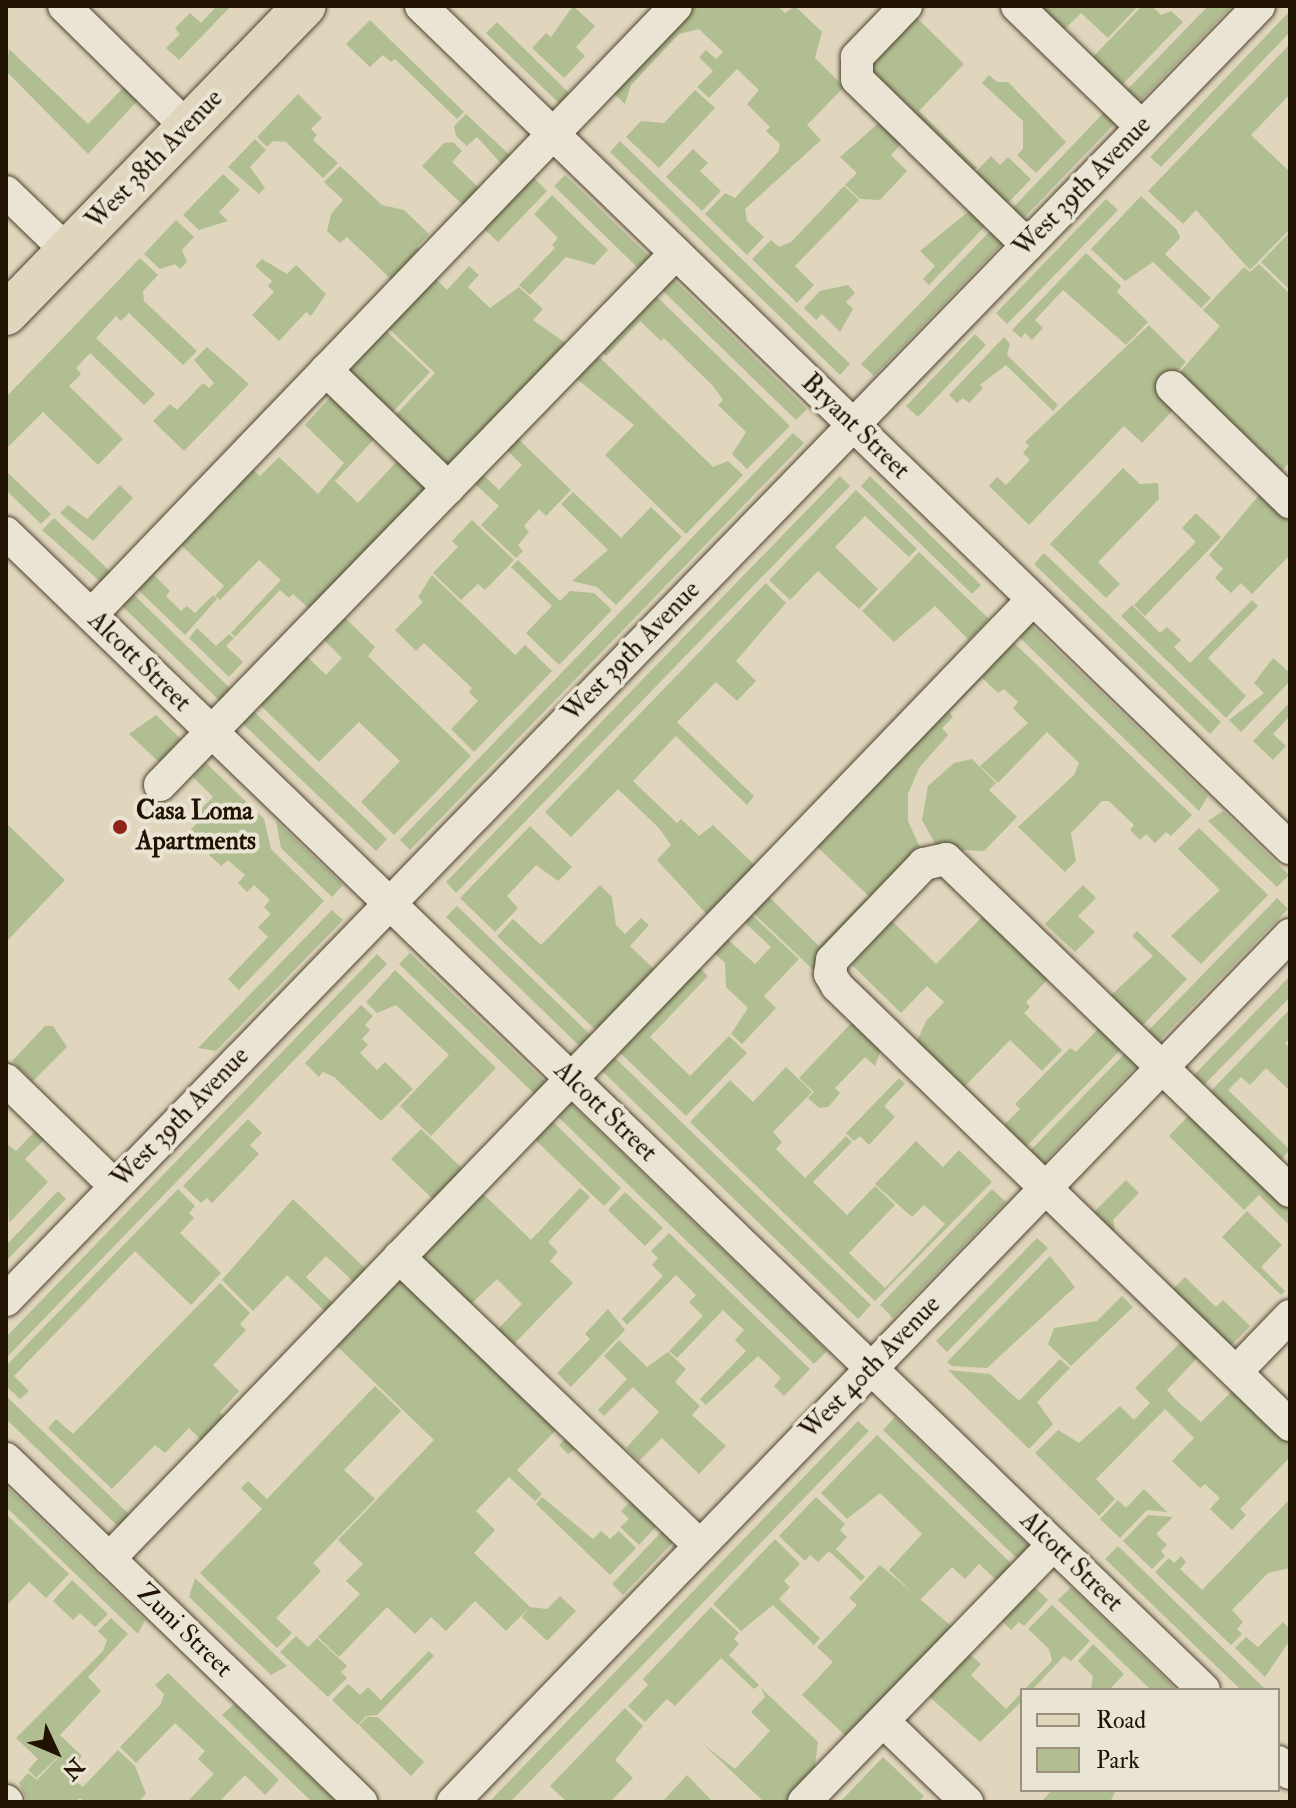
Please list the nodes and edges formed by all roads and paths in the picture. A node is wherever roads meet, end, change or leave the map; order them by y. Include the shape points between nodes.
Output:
1 (64, 6) edge
2 (304, 6) edge
3 (421, 6) edge
4 (676, 6) edge
5 (906, 6) edge
6 (1017, 6) edge
7 (1259, 6) edge
8 (187, 127) junction
9 (1142, 127) junction
10 (552, 134) junction
11 (6, 192) edge
12 (1027, 245) junction
13 (67, 251) junction
14 (676, 253) junction
15 (6, 314) edge
16 (326, 370) junction
17 (1172, 387) dead end
18 (853, 424) junction
19 (448, 488) junction
20 (1290, 502) edge
21 (6, 533) edge
22 (1033, 599) junction
23 (91, 615) junction
24 (212, 732) junction
25 (160, 785) dead end
26 (1290, 848) edge
27 (389, 903) junction
28 (1290, 935) edge
29 (1163, 1067) junction
30 (571, 1079) junction
31 (6, 1080) edge
32 (115, 1186) junction
33 (1045, 1188) junction
34 (1290, 1191) edge
35 (399, 1257) junction
36 (6, 1300) edge
37 (1290, 1316) edge
38 (871, 1369) junction
39 (1236, 1372) junction
40 (1290, 1425) edge
41 (6, 1459) edge
42 (1053, 1545) junction
43 (700, 1546) junction
44 (109, 1559) junction
45 (1202, 1688) edge
46 (883, 1721) junction
47 (361, 1802) edge
48 (453, 1802) edge
49 (804, 1802) edge
50 (967, 1802) edge

1 - 8 street
2 - 8 main road, West 38th Avenue
3 - 10 street, Bryant Street
4 - 10 street
5 - 12 street via 857,57 857,79
6 - 9 street
7 - 9 street, West 39th Avenue
8 - 13 main road, West 38th Avenue
9 - 12 street, West 39th Avenue
10 - 14 street, Bryant Street
10 - 16 street
11 - 13 street
12 - 18 street, West 39th Avenue
13 - 15 main road, West 38th Avenue
14 - 18 street, Bryant Street
14 - 19 street
16 - 19 street
16 - 23 street
17 - 20 street
18 - 22 street, Bryant Street
18 - 27 street, West 39th Avenue
19 - 24 street
21 - 23 street, Alcott Street
22 - 26 street, Bryant Street
22 - 30 street
23 - 24 street, Alcott Street
24 - 25 street
24 - 27 street, Alcott Street
27 - 30 street, Alcott Street
27 - 32 street, West 39th Avenue
28 - 29 street, West 40th Avenue
29 - 33 street, West 40th Avenue
29 - 33 street via 946,859 924,864 837,953 830,967 837,986
29 - 34 street
30 - 35 street
30 - 38 street, Alcott Street
31 - 32 street
32 - 36 street, West 39th Avenue
33 - 38 street, West 40th Avenue
33 - 39 street
35 - 43 street
35 - 44 street
37 - 39 street
38 - 42 street, Alcott Street
38 - 43 street, West 40th Avenue
39 - 40 street
41 - 44 street, Zuni Street
42 - 45 street, Alcott Street
42 - 46 street
43 - 48 street, West 40th Avenue
44 - 47 street, Zuni Street
46 - 49 street
46 - 50 street

